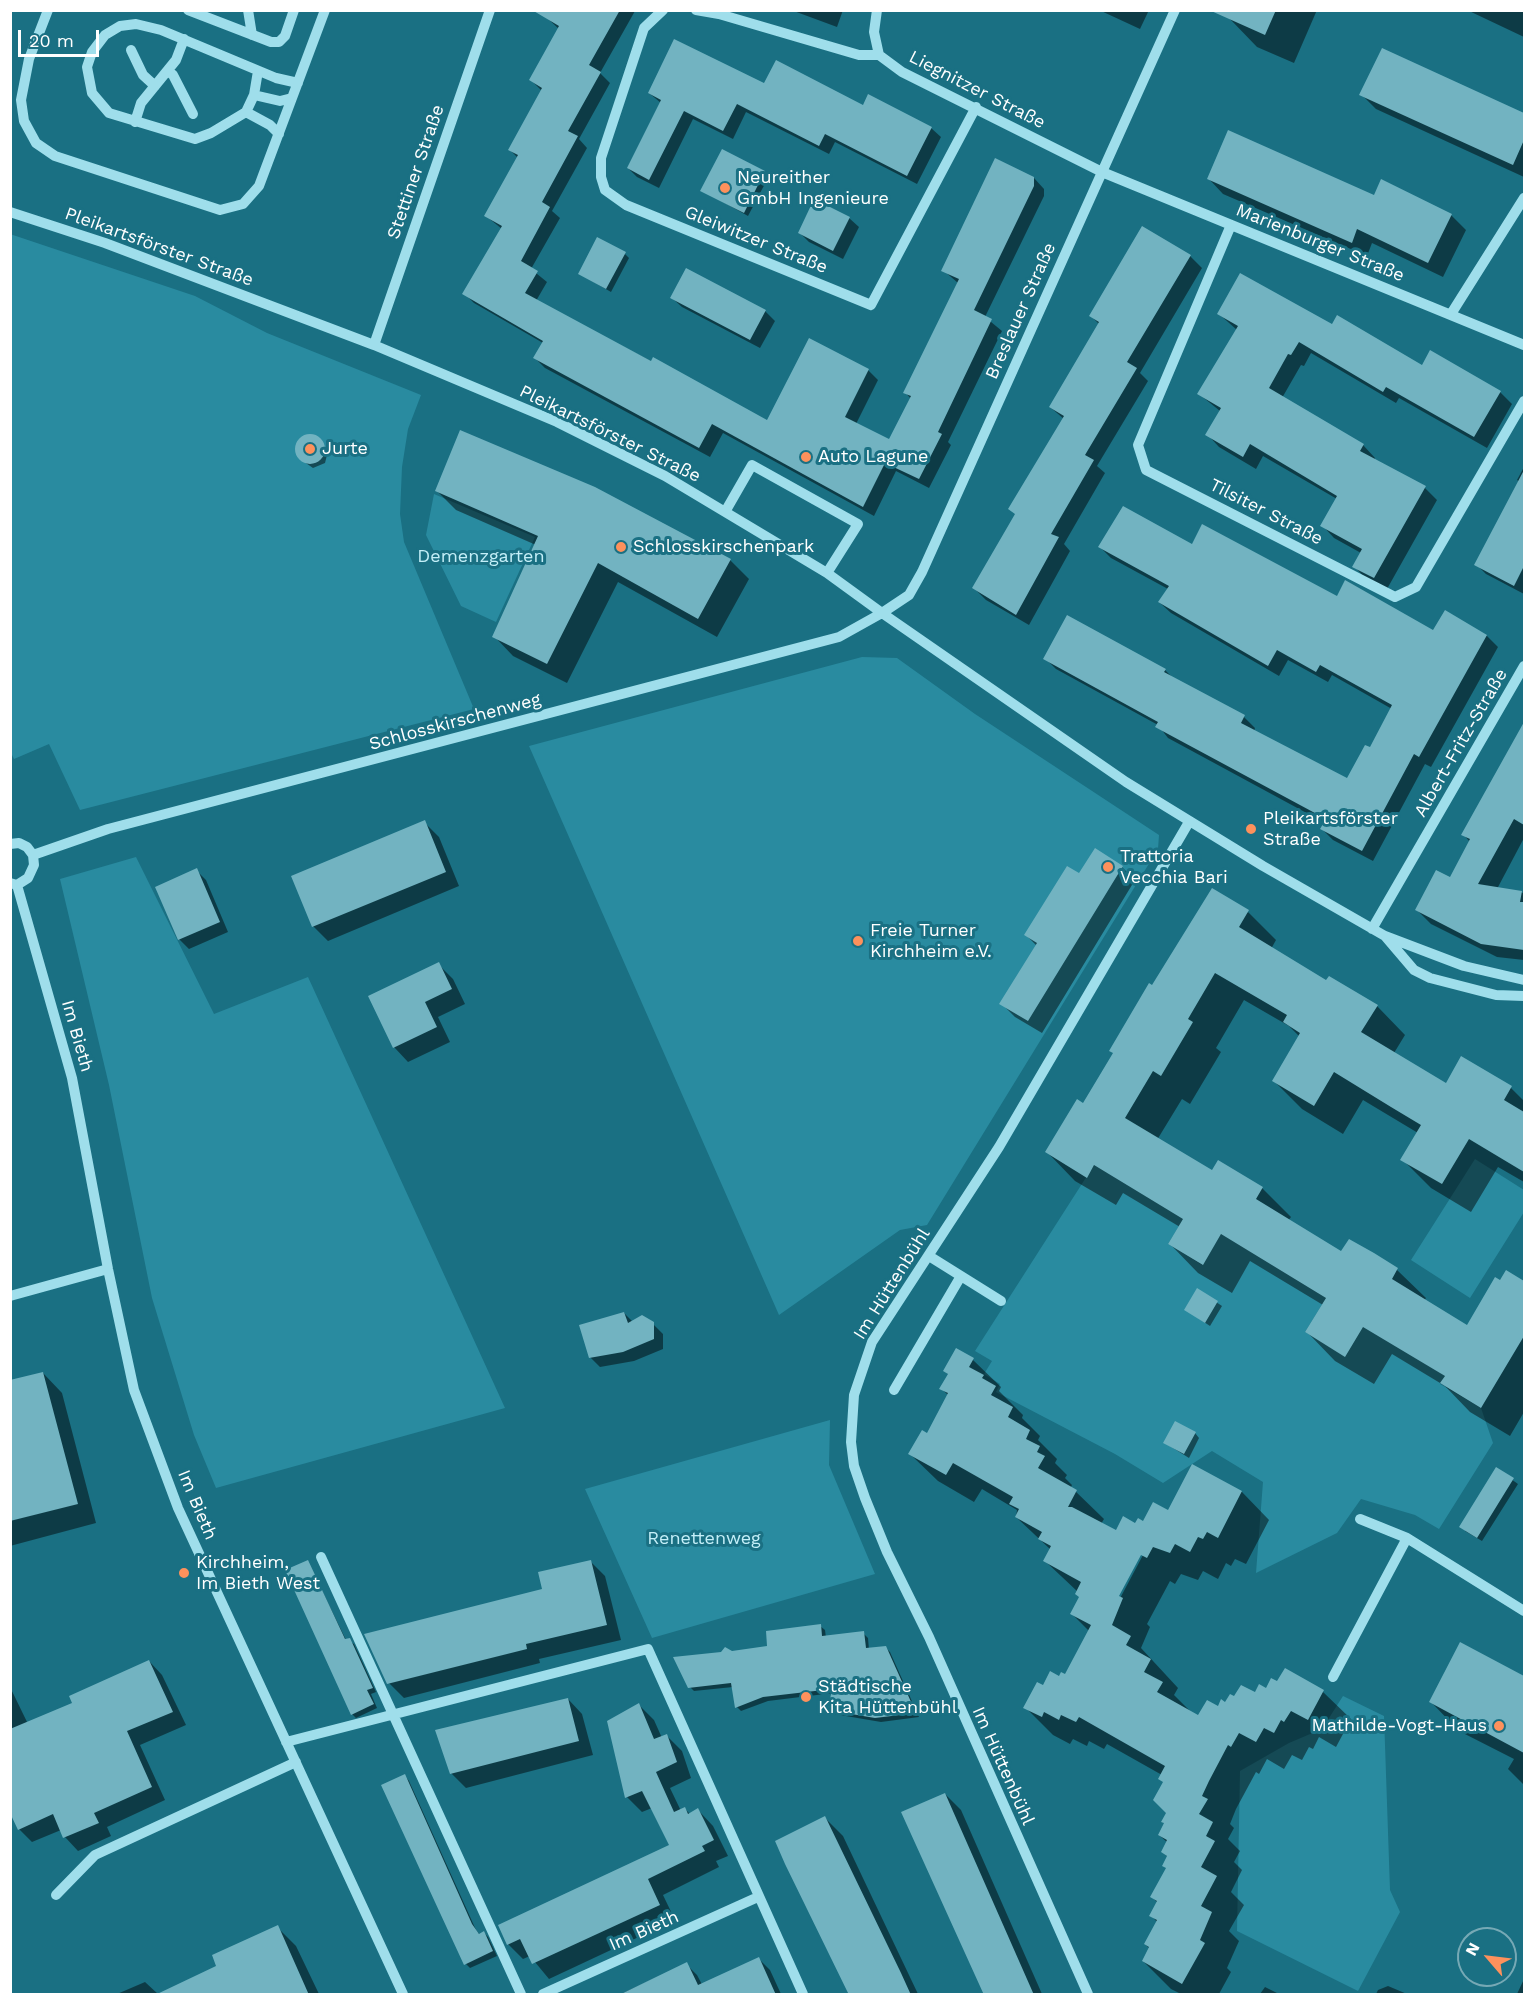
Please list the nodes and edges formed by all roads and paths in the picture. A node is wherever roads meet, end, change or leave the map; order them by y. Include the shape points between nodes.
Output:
1 (48, 10) edge
2 (188, 10) edge
3 (248, 10) edge
4 (294, 10) edge
5 (326, 10) edge
6 (490, 10) edge
7 (663, 10) edge
8 (696, 10) edge
9 (877, 10) edge
10 (1175, 10) edge
11 (252, 35) junction
12 (184, 39) junction
13 (131, 50) dead end
14 (879, 55) junction
15 (168, 71) junction
16 (258, 71) junction
17 (298, 83) junction
18 (155, 86) junction
19 (254, 95) junction
20 (292, 98) junction
21 (976, 107) junction
22 (246, 112) junction
23 (193, 114) dead end
24 (135, 122) junction
25 (279, 134) junction
26 (1102, 172) junction
27 (1524, 198) edge
28 (10, 212) edge
29 (1231, 225) junction
30 (1450, 315) junction
31 (374, 345) junction
32 (1524, 345) edge
33 (1524, 401) edge
34 (725, 512) junction
35 (827, 573) junction
36 (882, 614) junction
37 (1524, 666) edge
38 (1189, 822) junction
39 (10, 844) edge
40 (33, 855) junction
41 (14, 884) edge
42 (1372, 929) junction
43 (1385, 936) junction
44 (1524, 980) edge
45 (1524, 996) edge
46 (929, 1256) junction
47 (108, 1269) junction
48 (961, 1276) junction
49 (10, 1296) edge
50 (1001, 1301) dead end
51 (894, 1390) dead end
52 (1359, 1519) dead end
53 (1407, 1538) junction
54 (321, 1557) dead end
55 (1524, 1611) edge
56 (1333, 1677) dead end
57 (391, 1715) junction
58 (286, 1742) junction
59 (296, 1762) junction
60 (56, 1895) dead end
61 (758, 1897) junction
62 (403, 1995) edge
63 (521, 1995) edge
64 (543, 1995) edge
65 (803, 1995) edge
66 (1088, 1995) edge

1 - 25 street via 29,58 21,100 28,131 45,151 220,210 233,209 252,196
2 - 11 street
3 - 11 street
4 - 11 street via 279,42
5 - 17 street
6 - 31 street, Stettiner Straße
7 - 21 street, Gleiwitzer Straße via 644,28 601,158 600,177 605,189 626,205 871,305
8 - 14 street via 860,55
9 - 14 street via 874,32
10 - 26 street, Breslauer Straße
12 - 15 street
12 - 16 street
12 - 24 street via 148,26 129,24 105,35 92,52 87,77 96,100 109,113
13 - 18 street via 143,75
14 - 21 street, Liegnitzer Straße via 902,72
15 - 18 street
15 - 23 street
16 - 17 street
16 - 19 street
17 - 20 street
18 - 24 street via 141,103
19 - 20 street
19 - 22 street
20 - 25 street
21 - 26 street, Liegnitzer Straße
22 - 24 street via 195,139
22 - 25 street
26 - 29 street, Marienburger Straße
26 - 36 street, Breslauer Straße via 922,572 909,595
27 - 30 street
28 - 31 street, Pleikartsförster Straße via 105,243
29 - 30 street, Marienburger Straße
29 - 33 street, Tilsiter Straße via 1138,445 1146,470 1395,597 1416,587
30 - 32 street, Marienburger Straße
31 - 34 street, Pleikartsförster Straße via 557,422 665,476
34 - 35 street, Pleikartsförster Straße
34 - 35 street via 752,465 858,524
35 - 36 street, Pleikartsförster Straße
36 - 38 street, Pleikartsförster Straße
36 - 40 street, Schlosskirschenweg via 839,637 108,829
37 - 42 street, Albert-Fritz-Straße
38 - 42 street, Pleikartsförster Straße
38 - 46 street, Im Hüttenbühl via 999,1147
39 - 40 street via 19,843
40 - 41 street via 34,865 28,878
41 - 47 street, Im Bieth via 72,1078
42 - 43 street, Pleikartsförster Straße
43 - 44 street, Pleikartsförster Straße via 1464,966
43 - 45 street via 1414,970 1430,978 1496,995
46 - 48 street
46 - 66 street, Im Hüttenbühl via 872,1342 861,1369 854,1395 854,1466 886,1552 929,1637
47 - 49 street
47 - 58 street, Im Bieth via 134,1390 178,1508
48 - 50 street
48 - 51 street
52 - 53 street
53 - 55 street
53 - 56 street
54 - 57 street
57 - 58 street
57 - 61 street via 648,1649
57 - 63 street
58 - 59 street, Im Bieth
59 - 60 street via 95,1855
59 - 62 street, Im Bieth
61 - 64 street, Im Bieth
61 - 65 street

